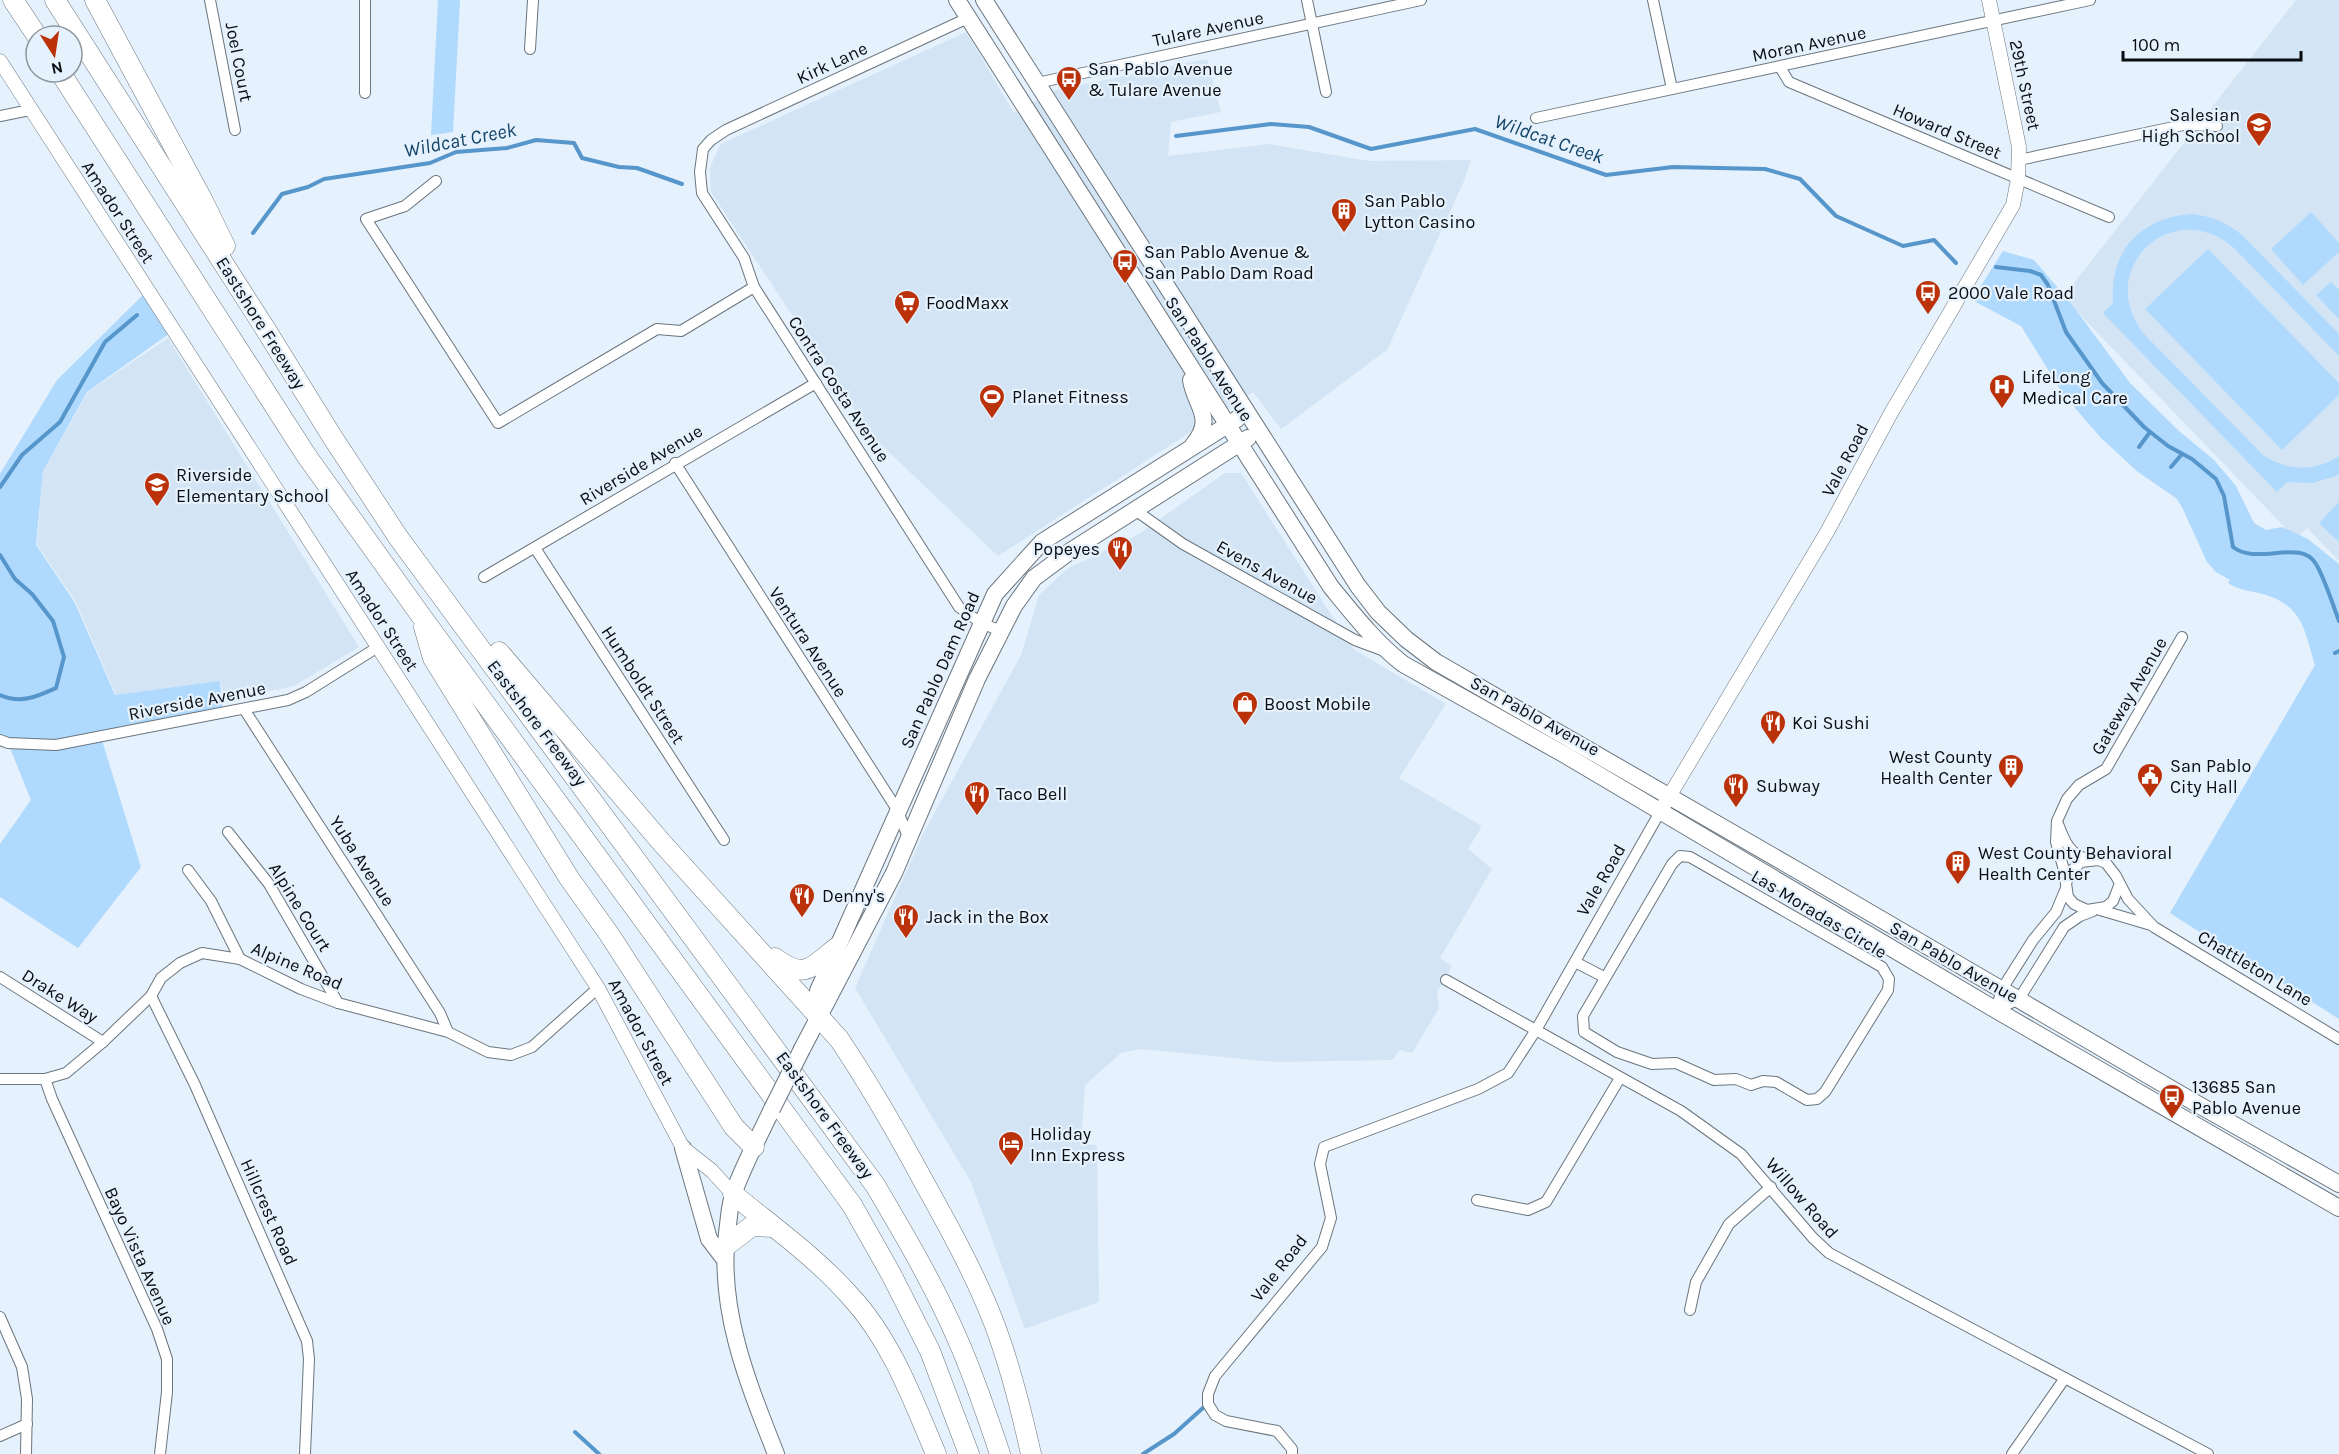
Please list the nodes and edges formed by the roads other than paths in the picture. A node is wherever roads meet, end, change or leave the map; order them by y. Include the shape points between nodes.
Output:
1 (13, 0) edge
2 (55, 0) edge
3 (95, 0) edge
4 (210, 0) edge
5 (365, 0) edge
6 (532, 0) edge
7 (957, 0) edge
8 (984, 0) edge
9 (1307, 0) edge
10 (1421, 0) edge
11 (1653, 0) edge
12 (1989, 0) edge
13 (2090, 0) edge
14 (968, 18) junction
15 (1993, 21) junction
16 (29, 24) edge
17 (1312, 24) junction
18 (1015, 47) junction
19 (530, 49) dead end
20 (0, 62) edge
21 (997, 62) junction
22 (1780, 67) junction
23 (1037, 83) junction
24 (68, 84) edge
25 (1672, 89) junction
26 (1326, 92) dead end
27 (365, 93) dead end
28 (30, 110) junction
29 (0, 116) edge
30 (1536, 118) dead end
31 (2217, 126) dead end
32 (235, 130) dead end
33 (711, 140) joint
34 (2019, 160) junction
35 (2018, 179) junction
36 (436, 181) dead end
37 (2109, 217) dead end
38 (754, 287) junction
39 (266, 330) junction
40 (1193, 370) junction
41 (816, 383) junction
42 (1248, 412) junction
43 (1228, 424) junction
44 (1259, 430) junction
45 (1239, 443) junction
46 (1191, 447) junction
47 (1209, 462) junction
48 (675, 463) junction
49 (1252, 463) junction
50 (1160, 468) junction
51 (1105, 503) junction
52 (1135, 510) junction
53 (398, 537) junction
54 (535, 548) junction
55 (1069, 552) junction
56 (484, 576) dead end
57 (419, 613) junction
58 (981, 623) junction
59 (1000, 631) junction
60 (2181, 637) dead end
61 (378, 647) junction
62 (1388, 652) junction
63 (1461, 676) junction
64 (1434, 682) junction
65 (244, 709) junction
66 (3, 744) edge
67 (1670, 796) junction
68 (898, 811) junction
69 (1660, 812) junction
70 (2057, 821) junction
71 (228, 832) dead end
72 (724, 840) dead end
73 (909, 840) junction
74 (2090, 860) junction
75 (188, 870) dead end
76 (2066, 886) junction
77 (2119, 886) junction
78 (2098, 910) junction
79 (2154, 927) junction
80 (747, 936) junction
81 (836, 948) junction
82 (240, 959) junction
83 (1575, 962) junction
84 (0, 977) edge
85 (1604, 977) junction
86 (1446, 980) dead end
87 (597, 988) junction
88 (2002, 989) junction
89 (151, 996) junction
90 (2019, 999) junction
91 (338, 1003) junction
92 (1996, 1010) junction
93 (820, 1017) junction
94 (1536, 1030) junction
95 (448, 1032) junction
96 (2339, 1039) edge
97 (103, 1042) junction
98 (1620, 1078) junction
99 (0, 1079) edge
100 (45, 1079) junction
101 (754, 1147) junction
102 (683, 1148) junction
103 (2270, 1167) junction
104 (2339, 1185) edge
105 (1771, 1187) junction
106 (733, 1194) junction
107 (1477, 1200) dead end
108 (2339, 1208) edge
109 (773, 1227) junction
110 (725, 1253) junction
111 (1689, 1310) dead end
112 (0, 1317) edge
113 (2065, 1378) junction
114 (27, 1424) junction
115 (0, 1436) edge
116 (26, 1454) edge
117 (160, 1454) edge
118 (305, 1454) edge
119 (776, 1454) edge
120 (936, 1454) edge
121 (969, 1454) edge
122 (1000, 1454) edge
123 (1031, 1454) edge
124 (1292, 1454) edge
125 (2012, 1454) edge
126 (2208, 1454) edge

1 - 16 highway
2 - 39 highway, Eastshore Freeway
3 - 39 highway via 204,201
4 - 32 street, Joel Court
5 - 27 street
6 - 19 street
7 - 14 main road, San Pablo Avenue
8 - 18 main road, San Pablo Avenue
9 - 17 street
10 - 17 street, Tulare Avenue
11 - 25 street
12 - 15 street, 29th Street
13 - 15 street, Moran Avenue
14 - 18 main road via 987,24
14 - 21 main road, San Pablo Avenue
14 - 33 street, Kirk Lane
15 - 22 street, Moran Avenue
15 - 34 street, 29th Street via 2018,136
17 - 23 street, Tulare Avenue
17 - 26 street
18 - 23 main road, San Pablo Avenue
20 - 28 street, Amador Street
21 - 23 main road via 1027,84
21 - 40 main road, San Pablo Avenue
22 - 25 street, Moran Avenue
22 - 35 street, Howard Street via 1789,82
23 - 42 main road, San Pablo Avenue
24 - 57 highway, Eastshore Freeway via 306,455
25 - 30 street, Moran Avenue
28 - 29 street
28 - 61 street, Amador Street
31 - 34 street via 2183,125
33 - 38 street, Contra Costa Avenue via 703,149 699,172 702,193 744,258
34 - 35 street, 29th Street
35 - 37 street, Howard Street
35 - 67 street, Vale Road via 2013,205 1891,413 1827,532
36 - 38 street via 405,206 366,219 498,423 657,329 681,331
38 - 41 street, Contra Costa Avenue
39 - 53 highway, Eastshore Freeway
40 - 43 main road, San Pablo Avenue
40 - 46 main road via 1192,384 1204,413 1203,430
41 - 48 street, Riverside Avenue
41 - 58 street, Contra Costa Avenue via 959,607
42 - 43 main road, San Pablo Dam Road
42 - 44 main road, San Pablo Avenue
43 - 45 main road, San Pablo Avenue
43 - 46 main road, San Pablo Dam Road
44 - 45 main road, San Pablo Dam Road
44 - 63 main road, San Pablo Avenue via 1332,548 1378,612 1406,639
45 - 47 main road, San Pablo Dam Road
45 - 49 main road, San Pablo Avenue
46 - 50 main road, San Pablo Dam Road
47 - 49 main road via 1235,459
47 - 52 main road, San Pablo Dam Road
48 - 54 street, Riverside Avenue
48 - 68 street, Ventura Avenue
49 - 62 main road, San Pablo Avenue via 1331,587
50 - 51 main road, San Pablo Dam Road
50 - 52 main road via 1133,499
51 - 55 main road via 1107,518 1072,540
51 - 58 main road, San Pablo Dam Road via 1042,542 995,594
52 - 55 main road, San Pablo Dam Road
52 - 62 street, Evens Avenue via 1192,549 1355,640
53 - 80 highway
53 - 122 highway, Eastshore Freeway via 875,1185 957,1337
54 - 56 street, Riverside Avenue
54 - 72 street, Humboldt Street
55 - 59 main road, San Pablo Dam Road via 1034,578
57 - 101 highway via 433,658 537,828 734,1127
57 - 121 highway, Eastshore Freeway via 852,1205 930,1351
58 - 59 street, Contra Costa Avenue
58 - 68 main road, San Pablo Dam Road
59 - 73 main road, San Pablo Dam Road
60 - 70 street, Gateway Avenue via 2106,769 2079,786 2067,799
61 - 65 street, Riverside Avenue via 306,692
61 - 87 street, Amador Street
62 - 64 main road, San Pablo Avenue
63 - 64 main road
63 - 67 main road, San Pablo Avenue
64 - 69 main road, San Pablo Avenue
65 - 66 street, Riverside Avenue via 56,745
65 - 95 street, Yuba Avenue via 440,1013
67 - 69 street, Vale Road
67 - 88 main road, San Pablo Avenue
68 - 73 street, Ventura Avenue
68 - 81 main road, San Pablo Dam Road
69 - 83 street, Vale Road
69 - 92 main road, San Pablo Avenue
70 - 74 street via 2067,846
70 - 76 street via 2056,842
71 - 91 street, Alpine Court via 269,884
73 - 93 main road, San Pablo Dam Road
74 - 76 street via 2074,867
74 - 77 street via 2106,864
75 - 82 street via 211,902
76 - 78 street via 2074,904
76 - 88 street via 2056,912
77 - 78 street via 2113,901
77 - 79 street, Chattleton Lane
78 - 79 street, Chattleton Lane
78 - 90 street via 2064,927
79 - 96 street, Chattleton Lane
80 - 81 highway via 789,969 804,970
80 - 93 highway
81 - 93 main road, San Pablo Dam Road via 818,991
82 - 89 street, Alpine Road via 202,953 180,963 162,978
82 - 91 street, Alpine Road
83 - 85 street
83 - 94 street, Vale Road
84 - 97 street, Drake Way
85 - 85 street, Las Moradas Circle via 1680,856 1690,857 1882,967 1888,990 1825,1092 1807,1100 1776,1082 1751,1085 1736,1079 1714,1080 1676,1063 1652,1064 1617,1052 1584,1032 1583,1016
86 - 94 street, Willow Road
87 - 95 street, Alpine Road via 532,1047 511,1055 488,1052
87 - 102 street, Amador Street
88 - 90 main road, San Pablo Avenue
88 - 92 street
89 - 97 street, Alpine Road
89 - 118 street, Hillcrest Road via 195,1085 307,1341
90 - 92 street
90 - 104 main road, San Pablo Avenue
91 - 95 street, Alpine Road
92 - 103 main road, San Pablo Avenue
93 - 101 main road, San Pablo Dam Road, bridge
93 - 123 highway via 839,1039 901,1139 971,1270 994,1323
94 - 98 street, Willow Road
94 - 124 street, Vale Road via 1508,1073 1478,1089 1324,1147 1320,1164 1331,1218 1322,1247 1215,1376 1208,1394 1215,1415 1226,1421 1277,1431
97 - 100 street, Alpine Road via 66,1073
98 - 105 street, Willow Road via 1681,1111 1741,1154
98 - 107 street via 1546,1203 1528,1210
99 - 100 street, Alpine Road
100 - 117 street, Bayo Vista Avenue via 167,1359
101 - 106 main road, San Pablo Dam Road
102 - 106 street, Amador Street
102 - 110 main road via 709,1239
103 - 104 main road via 2285,1166 2316,1183 2333,1188
103 - 108 main road, San Pablo Avenue
105 - 111 street via 1729,1224 1696,1282
105 - 113 street, Willow Road via 1829,1253
106 - 109 highway
106 - 110 main road, San Pablo Dam Road
109 - 110 highway via 752,1226
109 - 120 highway via 853,1298 886,1344
110 - 119 main road, San Pablo Dam Road via 733,1332
112 - 114 street via 22,1367
113 - 125 street
113 - 126 street, Willow Road
114 - 115 street
114 - 116 street

